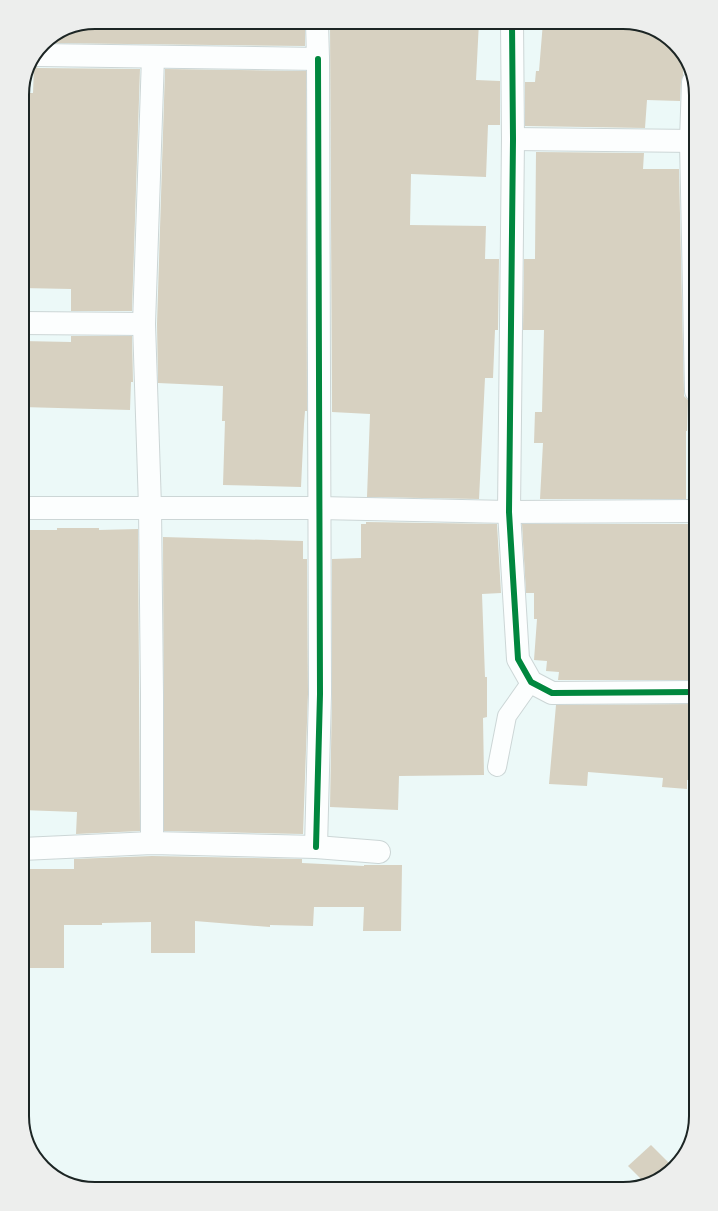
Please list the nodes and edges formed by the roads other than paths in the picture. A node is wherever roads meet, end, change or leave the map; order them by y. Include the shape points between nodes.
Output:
1 (317, 29) edge
2 (512, 29) edge
3 (43, 55) edge
4 (153, 57) junction
5 (318, 59) junction
6 (513, 139) junction
7 (689, 141) edge
8 (29, 323) edge
9 (144, 324) junction
10 (150, 507) junction
11 (29, 508) edge
12 (319, 508) junction
13 (689, 511) edge
14 (509, 512) junction
15 (531, 682) junction
16 (689, 692) edge
17 (497, 767) dead end
18 (152, 843) junction
19 (316, 847) junction
20 (29, 849) edge
21 (379, 852) dead end

1 - 5 street
2 - 6 street
3 - 4 street
4 - 5 street
4 - 9 street
5 - 12 street
6 - 7 street
6 - 14 street
8 - 9 street
9 - 10 street
10 - 11 street
10 - 12 street
10 - 18 street
12 - 14 street
12 - 19 street via 320,694
13 - 14 street
14 - 15 street via 518,660
15 - 16 street via 552,693
15 - 17 lane via 507,716
18 - 19 street
18 - 20 street
19 - 21 street

